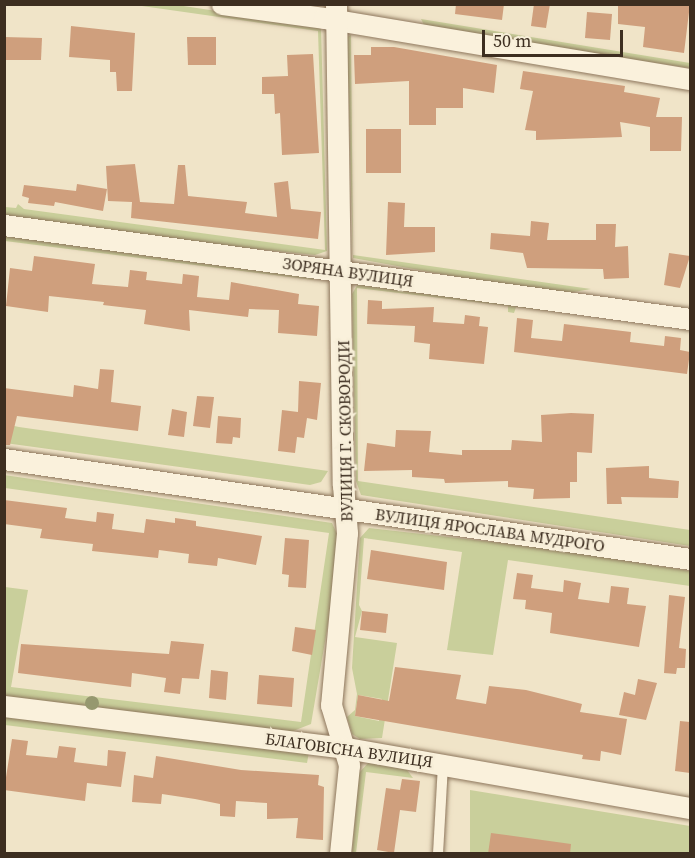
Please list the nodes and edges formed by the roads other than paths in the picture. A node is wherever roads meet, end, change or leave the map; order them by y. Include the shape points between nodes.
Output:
1 (222, 4) edge
2 (336, 12) edge
3 (690, 80) edge
4 (4, 225) edge
5 (342, 271) junction
6 (690, 319) edge
7 (4, 459) edge
8 (345, 509) junction
9 (690, 559) edge
10 (4, 706) edge
11 (346, 748) junction
12 (443, 764) junction
13 (690, 808) edge
14 (340, 854) edge
15 (438, 854) edge

1 - 2 street
2 - 3 street
2 - 5 street, ВУЛИЦЯ Г. СКОВОРОДИ
4 - 5 street, ЗОРЯНА ВУЛИЦЯ
5 - 6 street, ЗОРЯНА ВУЛИЦЯ
5 - 8 street, ВУЛИЦЯ Г. СКОВОРОДИ
7 - 8 street, ВУЛИЦЯ ЯРОСЛАВА МУДРОГО
8 - 9 street, ВУЛИЦЯ ЯРОСЛАВА МУДРОГО
8 - 11 street, ВУЛИЦЯ Г. СКОВОРОДИ via 347,533 331,705 332,718
10 - 11 street, БЛАГОВІСНА ВУЛИЦЯ
11 - 12 street, БЛАГОВІСНА ВУЛИЦЯ
11 - 14 street, ВУЛИЦЯ Г. СКОВОРОДИ via 349,765
12 - 13 street, БЛАГОВІСНА ВУЛИЦЯ
12 - 15 lane

